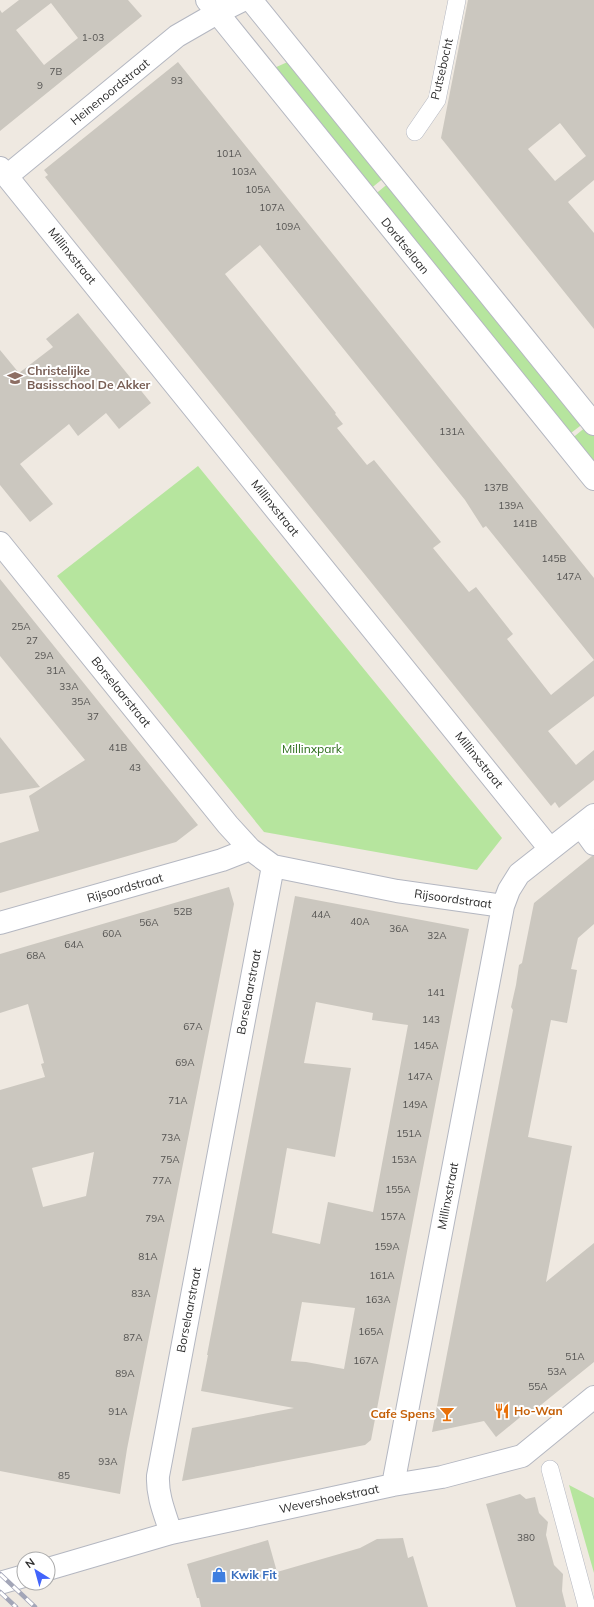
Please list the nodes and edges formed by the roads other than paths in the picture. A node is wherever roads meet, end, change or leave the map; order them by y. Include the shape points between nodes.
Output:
1 (244, 0) edge
2 (251, 0) edge
3 (457, 0) edge
4 (212, 6) edge
5 (415, 132) dead end
6 (3, 172) edge
7 (594, 424) edge
8 (594, 479) edge
9 (0, 543) edge
10 (587, 820) edge
11 (594, 844) edge
12 (250, 849) junction
13 (550, 849) junction
14 (273, 866) junction
15 (503, 906) junction
16 (0, 924) edge
17 (594, 1398) edge
18 (550, 1470) dead end
19 (393, 1485) junction
20 (171, 1533) junction
21 (56, 1567) edge
22 (16, 1578) edge
23 (0, 1583) edge
24 (587, 1607) edge

1 - 4 street
2 - 7 street
3 - 5 street, Putsebocht via 437,100
4 - 6 street, Heinenoordstraat
4 - 8 street, Dordtselaan
6 - 13 street, Millinxstraat
9 - 12 street, Borselaarstraat
10 - 11 street
10 - 13 street, Rijsoordstraat
12 - 14 street, Borselaarstraat
12 - 16 street, Rijsoordstraat via 222,860
13 - 15 street, Rijsoordstraat via 519,874
14 - 15 street, Rijsoordstraat via 397,891
14 - 20 street, Borselaarstraat via 158,1476 159,1494
15 - 19 street, Millinxstraat
17 - 19 street, Wevershoekstraat via 522,1456 442,1477
18 - 24 street
19 - 20 street, Wevershoekstraat
20 - 21 street, Wevershoekstraat
22 - 23 street

